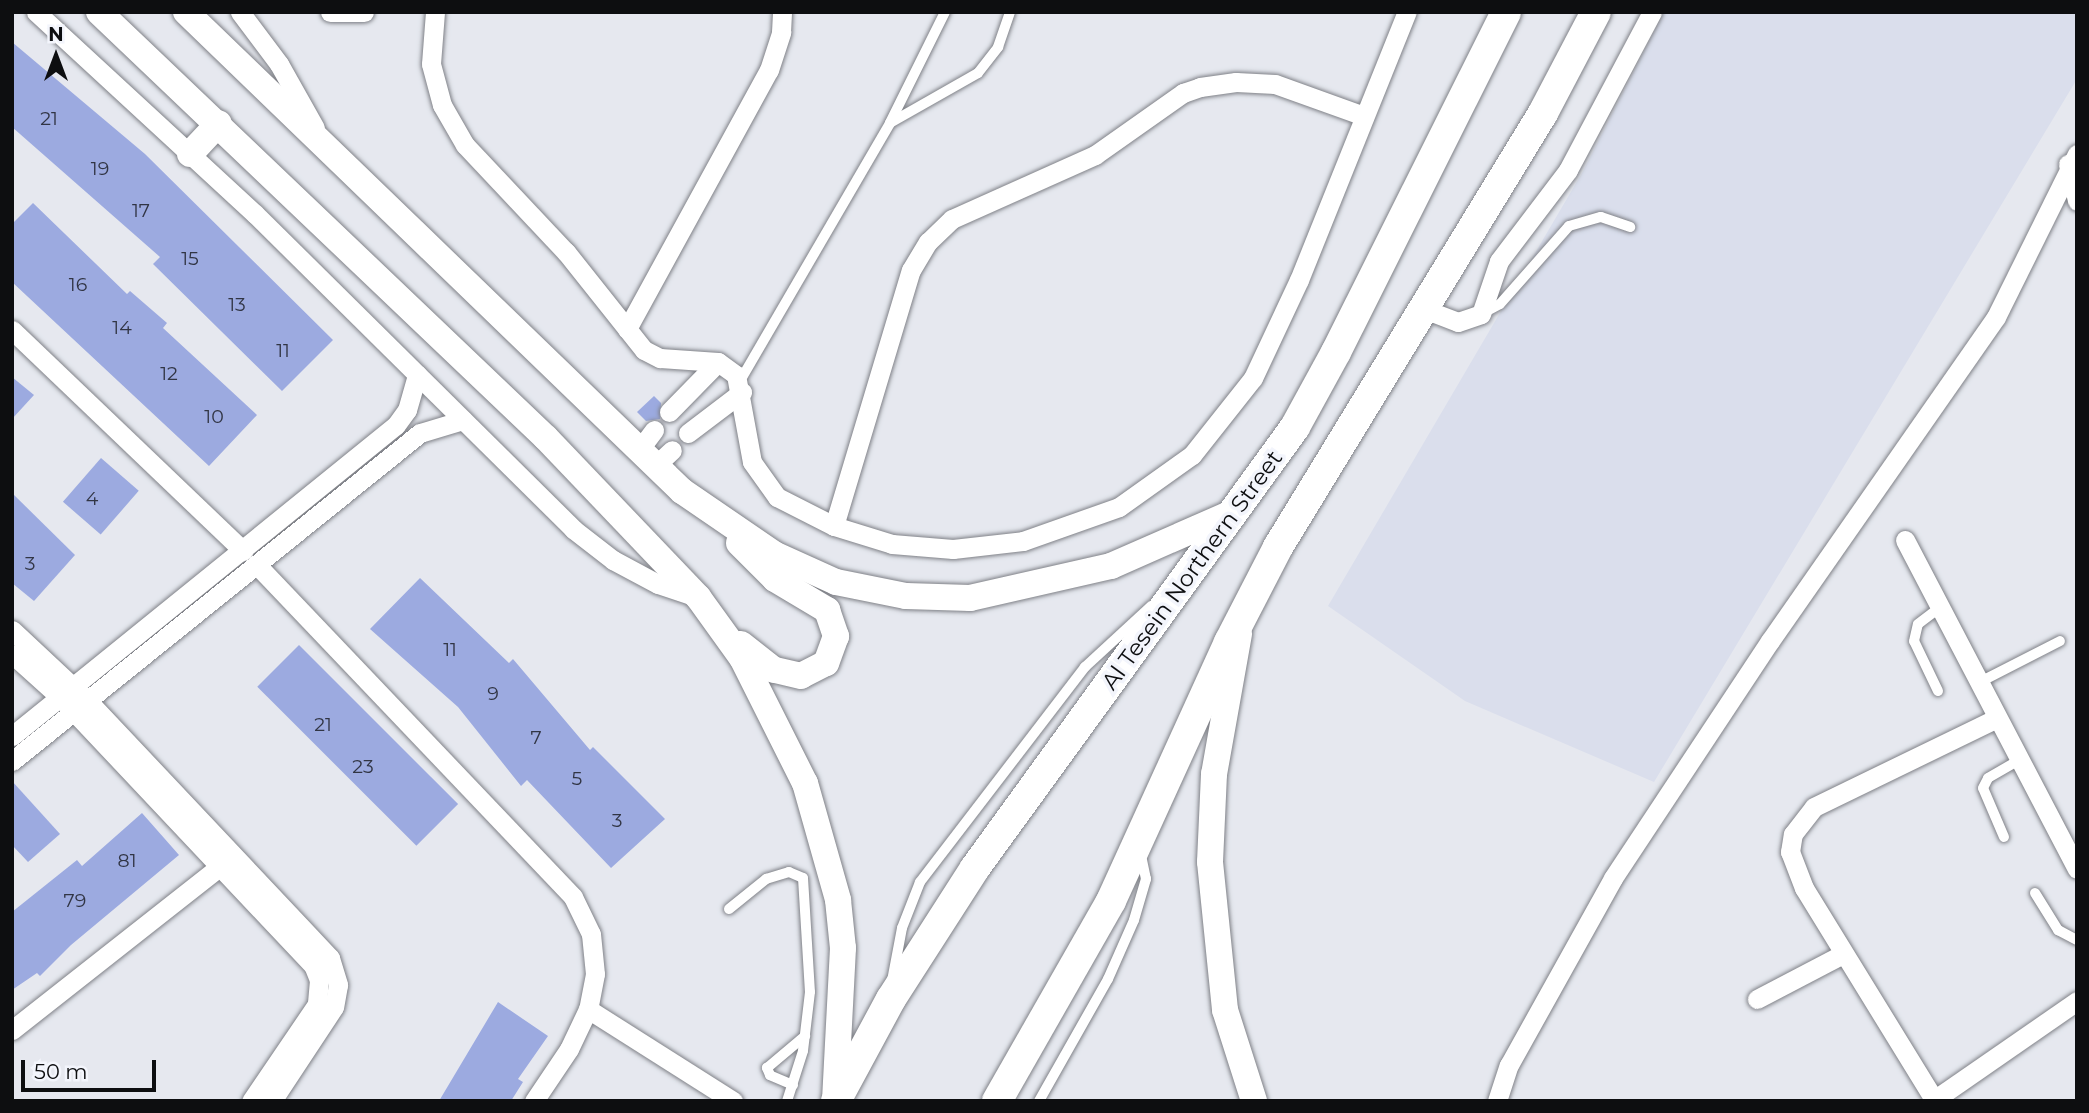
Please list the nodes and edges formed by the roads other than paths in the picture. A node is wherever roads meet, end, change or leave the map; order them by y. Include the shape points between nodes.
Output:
1 (36, 12) edge
2 (99, 12) edge
3 (240, 12) edge
4 (330, 12) edge
5 (364, 12) edge
6 (435, 12) edge
7 (782, 12) edge
8 (945, 12) edge
9 (1010, 12) edge
10 (1407, 12) edge
11 (1506, 12) edge
12 (1595, 12) edge
13 (1652, 12) edge
14 (187, 13) edge
15 (1364, 116) junction
16 (219, 123) junction
17 (890, 123) junction
18 (328, 150) junction
19 (190, 154) junction
20 (2072, 159) edge
21 (2077, 201) edge
22 (1630, 227) dead end
23 (1424, 309) junction
24 (1481, 314) junction
25 (626, 329) junction
26 (12, 330) edge
27 (718, 362) junction
28 (417, 374) junction
29 (741, 387) junction
30 (669, 412) dead end
31 (463, 420) junction
32 (688, 433) dead end
33 (1234, 512) junction
34 (727, 524) junction
35 (834, 526) junction
36 (1905, 540) dead end
37 (250, 558) junction
38 (698, 597) junction
39 (1939, 608) junction
40 (1243, 613) junction
41 (721, 627) junction
42 (12, 630) edge
43 (2060, 641) dead end
44 (12, 654) edge
45 (1978, 683) junction
46 (1938, 691) dead end
47 (74, 700) junction
48 (1995, 719) junction
49 (12, 736) edge
50 (12, 761) edge
51 (2018, 761) junction
52 (2004, 837) dead end
53 (1138, 846) junction
54 (218, 868) junction
55 (2077, 869) edge
56 (2035, 893) dead end
57 (729, 909) dead end
58 (2077, 940) edge
59 (1843, 954) junction
60 (1757, 999) dead end
61 (2077, 1001) edge
62 (588, 1009) junction
63 (12, 1030) edge
64 (805, 1036) junction
65 (793, 1086) junction
66 (1934, 1100) edge
67 (251, 1101) edge
68 (272, 1101) edge
69 (534, 1101) edge
70 (733, 1101) edge
71 (787, 1101) edge
72 (835, 1101) edge
73 (997, 1101) edge
74 (1040, 1101) edge
75 (1254, 1101) edge
76 (1497, 1101) edge

1 - 19 street
2 - 16 main road
3 - 18 street via 279,64
4 - 5 street
6 - 25 street via 431,64 442,105 459,135 566,252
7 - 25 street via 769,70
8 - 17 lane
9 - 17 lane via 998,47 978,74
10 - 15 street
11 - 33 main road, Al Tesein Northern Street via 1315,393
12 - 23 main road via 1543,113
13 - 24 street via 1568,170 1499,261
14 - 18 main road
15 - 35 street via 1299,280 1253,378 1192,455 1119,507 1023,541 953,549 892,544
15 - 35 street via 1275,85 1236,82 1200,88 1183,93 1095,155 952,219 928,242 911,270
16 - 19 main road
16 - 38 main road via 546,438
17 - 29 lane
18 - 34 main road via 655,449
19 - 28 street
20 - 21 street
20 - 76 street via 1996,317 1770,641 1613,878 1509,1065
22 - 24 lane via 1601,217 1569,226 1500,304
23 - 24 street via 1458,322
23 - 40 main road
25 - 27 street via 653,355
26 - 37 street
27 - 29 street
27 - 30 street
28 - 31 street
28 - 37 street via 407,410 396,425
29 - 32 street
29 - 35 street via 752,462 761,479 777,497
31 - 37 street via 420,433
31 - 38 street via 573,529 613,560 658,584
33 - 34 main road via 1111,566 970,598 906,596 835,582 774,554
33 - 72 main road, Al Tesein Northern Street via 995,837 891,999
34 - 41 main road via 759,566 827,610 835,627 835,646 819,669 792,677 774,670
36 - 39 street
37 - 47 street
37 - 62 street via 573,897 591,934 595,974
38 - 41 main road
39 - 45 street
39 - 46 lane via 1919,624 1914,641
40 - 53 main road
40 - 75 main road via 1214,774 1210,862 1225,1010
41 - 72 main road via 784,736 805,783 832,877 843,948
42 - 47 street
43 - 45 lane
44 - 47 street
45 - 48 street
47 - 49 street
47 - 50 street
47 - 54 street
47 - 68 street via 334,966 338,985 334,1007
48 - 51 street
48 - 59 street via 1814,807 1801,819 1790,852 1795,869
51 - 52 lane via 1992,774 1983,788
51 - 55 street
53 - 73 main road via 1075,969
53 - 74 lane via 1146,878 1134,920 1108,979
54 - 63 street
54 - 67 street via 308,958 319,980 313,1011
56 - 58 lane via 2058,930
57 - 64 lane via 766,878 789,872 803,878 811,967
59 - 60 street
59 - 66 street
61 - 66 street
62 - 69 street via 569,1049
62 - 70 street
64 - 65 lane
64 - 65 lane via 767,1068 770,1075
65 - 71 lane

